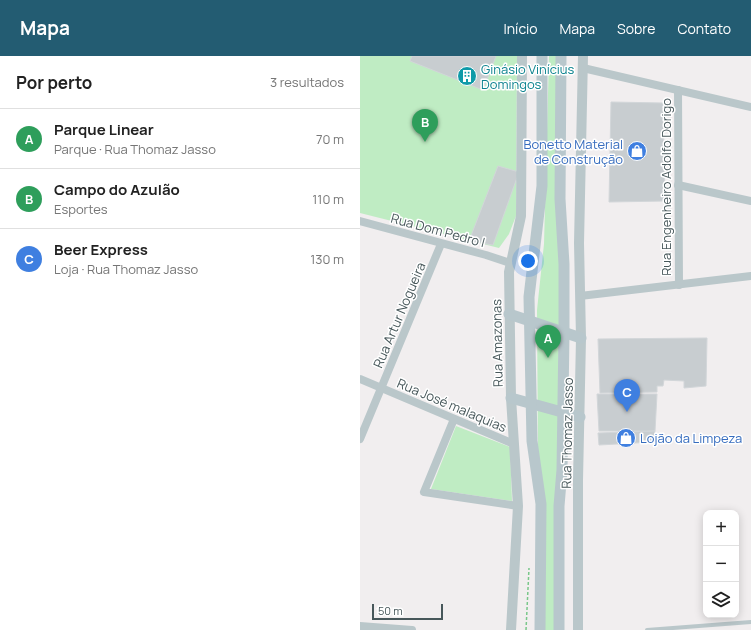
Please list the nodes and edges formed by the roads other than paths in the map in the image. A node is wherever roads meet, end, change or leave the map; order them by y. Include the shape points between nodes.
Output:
1 (522, 56) edge
2 (542, 56) edge
3 (561, 56) edge
4 (583, 56) edge
5 (583, 68) junction
6 (678, 90) junction
7 (751, 107) edge
8 (678, 185) junction
9 (751, 201) edge
10 (360, 221) edge
11 (442, 244) junction
12 (510, 263) junction
13 (751, 276) edge
14 (679, 285) junction
15 (580, 296) junction
16 (509, 314) junction
17 (530, 321) junction
18 (564, 333) junction
19 (581, 338) junction
20 (360, 379) edge
21 (381, 388) junction
22 (511, 398) junction
23 (532, 404) junction
24 (564, 413) junction
25 (580, 417) junction
26 (454, 418) junction
27 (360, 439) edge
28 (514, 444) junction
29 (518, 506) junction
30 (751, 622) edge
31 (360, 626) edge
32 (688, 627) junction
33 (412, 630) edge
34 (511, 630) edge
35 (540, 630) edge
36 (559, 630) edge
37 (578, 630) edge
38 (647, 630) edge
39 (653, 630) edge
40 (694, 630) edge

1 - 12 street, Rua Amazonas via 521,216
2 - 17 main road via 542,186 529,297
3 - 18 main road via 560,199 564,264
4 - 5 street, Rua Thomaz Jasso
5 - 6 street
5 - 15 street, Rua Thomaz Jasso
6 - 7 street
6 - 8 street, Rua Engenheiro Adolfo Dorigo
8 - 9 street
8 - 14 street, Rua Engenheiro Adolfo Dorigo
10 - 11 street, Rua Dom Pedro I
11 - 12 street, Rua Dom Pedro I
11 - 21 street, Rua Artur Nogueira
12 - 16 street, Rua Amazonas
13 - 14 street
14 - 15 street
15 - 19 street, Rua Thomaz Jasso
16 - 17 main road
16 - 22 street, Rua Amazonas
17 - 18 main road
17 - 23 main road
18 - 19 main road
18 - 24 main road
19 - 25 street, Rua Thomaz Jasso
20 - 21 street, Rua José malaquias
21 - 26 street, Rua José malaquias
21 - 27 street, Rua Artur Nogueira
22 - 23 main road
22 - 28 street, Rua Amazonas
23 - 24 main road
23 - 35 main road via 532,440 541,504
24 - 25 main road
24 - 36 main road via 559,506
25 - 37 street, Rua Thomaz Jasso
26 - 28 street, Rua José malaquias
26 - 29 street via 424,492
28 - 29 street, Rua Amazonas
29 - 34 street, Rua Amazonas
30 - 32 lane
31 - 33 street
32 - 39 lane
32 - 40 lane
38 - 39 lane

